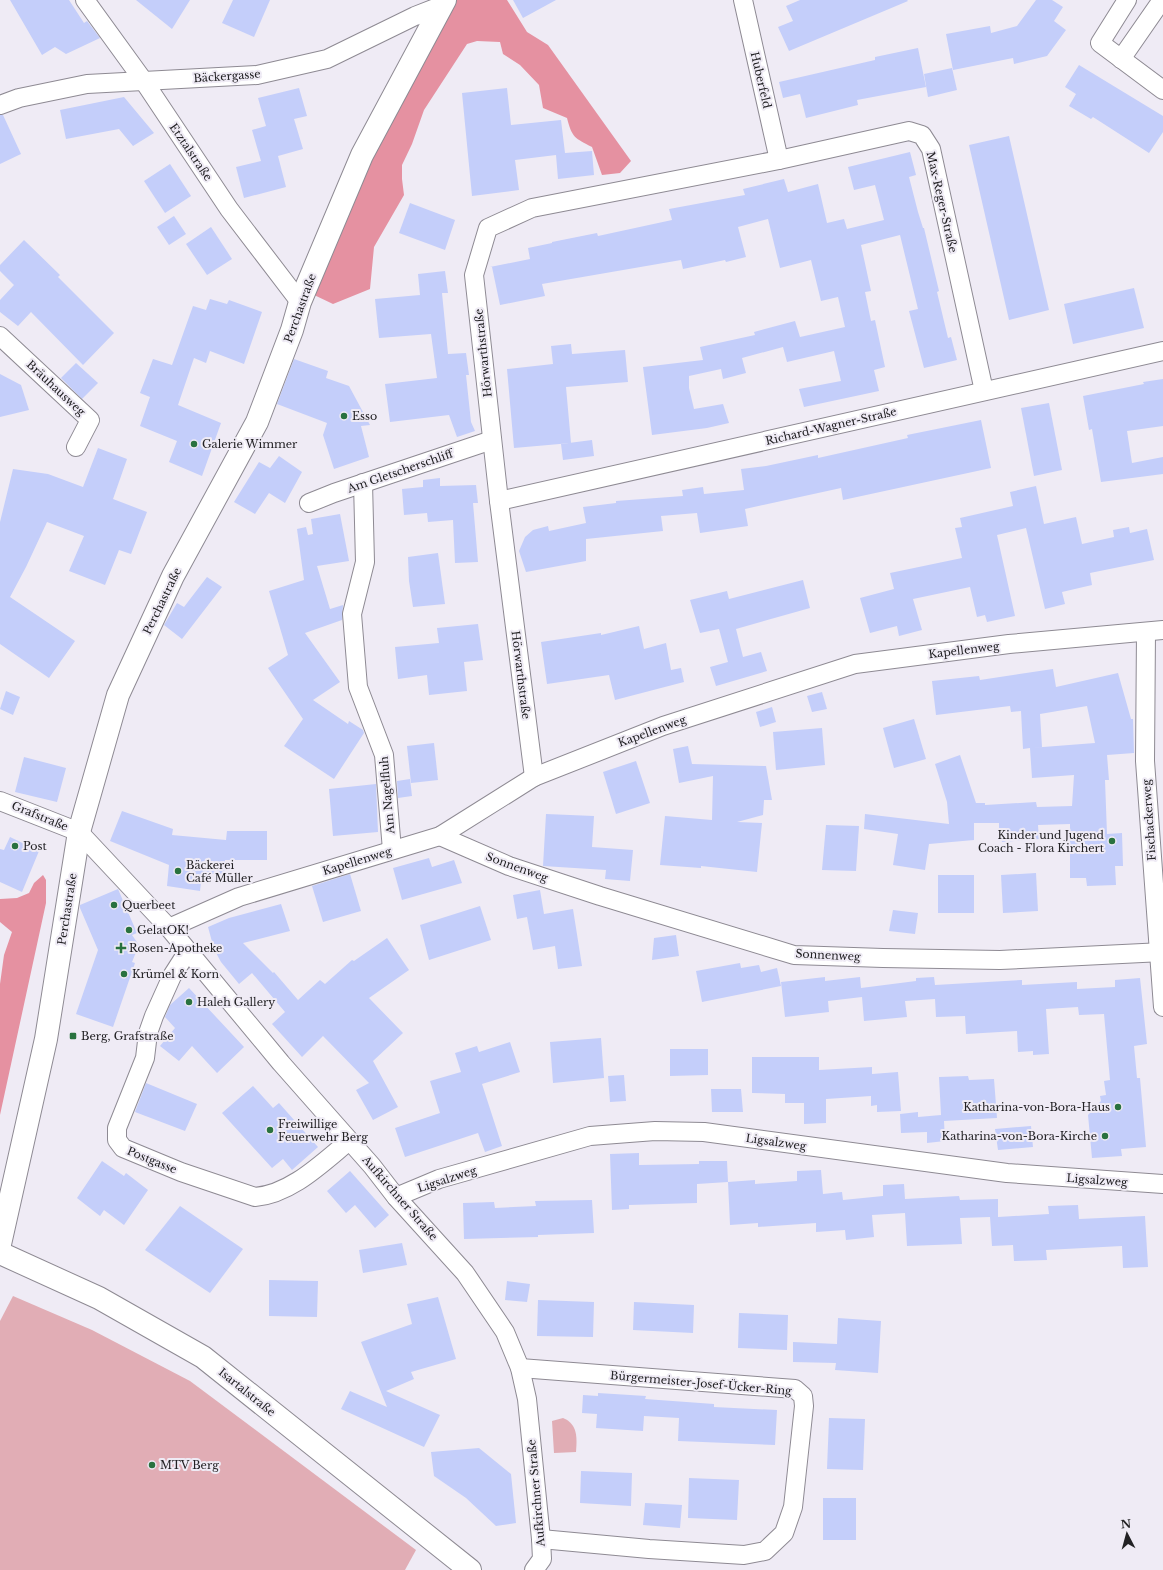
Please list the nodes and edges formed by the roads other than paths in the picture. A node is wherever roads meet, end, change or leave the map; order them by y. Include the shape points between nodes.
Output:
1 (85, 0) edge
2 (1127, 0) edge
3 (1162, 0) edge
4 (746, 1) edge
5 (444, 2) edge
6 (1121, 59) junction
7 (143, 80) junction
8 (1163, 90) edge
9 (0, 105) edge
10 (779, 160) junction
11 (300, 302) junction
12 (0, 336) edge
13 (1163, 352) edge
14 (984, 391) junction
15 (492, 440) junction
16 (76, 447) dead end
17 (363, 483) junction
18 (499, 501) junction
19 (309, 503) dead end
20 (1154, 631) edge
21 (534, 777) junction
22 (0, 801) edge
23 (79, 832) junction
24 (440, 836) junction
25 (392, 850) junction
26 (169, 928) junction
27 (188, 951) junction
28 (1161, 953) edge
29 (1163, 1007) edge
30 (349, 1141) junction
31 (1163, 1184) edge
32 (396, 1197) junction
33 (0, 1244) edge
34 (0, 1253) edge
35 (520, 1368) junction
36 (541, 1539) junction
37 (470, 1570) edge
38 (534, 1570) edge

1 - 7 street, Etztalstraße
2 - 6 street via 1100,43
3 - 6 street
4 - 10 street, Huberfeld
5 - 7 street, Bäckergasse via 327,58 257,75
5 - 11 main road, Perchastraße via 362,155
6 - 8 street
7 - 9 street, Bäckergasse via 87,84 19,98
7 - 11 street, Etztalstraße via 229,209
10 - 14 street, Max-Reger-Straße via 884,135 909,131 922,135 931,149
10 - 15 street, Hörwarthstraße via 532,208 488,228 474,275
11 - 23 main road, Perchastraße via 257,422 173,576 118,695
12 - 16 street, Bräuhausweg via 90,420
13 - 14 street, Richard-Wagner-Straße
14 - 18 street, Richard-Wagner-Straße
15 - 17 street, Am Gletscherschliff
15 - 18 street, Hörwarthstraße
17 - 19 street, Am Gletscherschliff
17 - 25 street, Am Nagelfluh via 365,562 352,614 358,687 384,755
18 - 21 street, Hörwarthstraße
20 - 21 street, Kapellenweg via 1010,644 855,664 663,726
20 - 28 street, Fischackerweg via 1145,761
21 - 24 street, Kapellenweg
22 - 23 street, Grafstraße
23 - 26 street, Aufkirchner Straße
23 - 33 main road, Perchastraße via 46,1039
24 - 25 street, Kapellenweg
24 - 28 street, Sonnenweg via 509,866 794,954 1000,960
25 - 26 street, Kapellenweg via 239,897
26 - 27 street, Aufkirchner Straße
27 - 30 street, Aufkirchner Straße
27 - 30 street, Postgasse via 164,992 148,1033 145,1058 117,1128 117,1140 123,1148 255,1198 266,1196 299,1180
28 - 29 street, Fischackerweg
30 - 32 street, Aufkirchner Straße
31 - 32 street, Ligsalzweg via 1006,1173 704,1132 655,1131 590,1136 439,1179
32 - 35 street, Aufkirchner Straße via 465,1273 505,1332
34 - 37 main road, Isartalstraße via 99,1298 203,1357
35 - 36 street, Aufkirchner Straße via 527,1399
35 - 36 street, Bürgermeister-Josef-Ücker-Ring via 788,1389 795,1390 803,1396 793,1507 784,1533 765,1551 736,1554
36 - 38 street, Aufkirchner Straße via 542,1559

